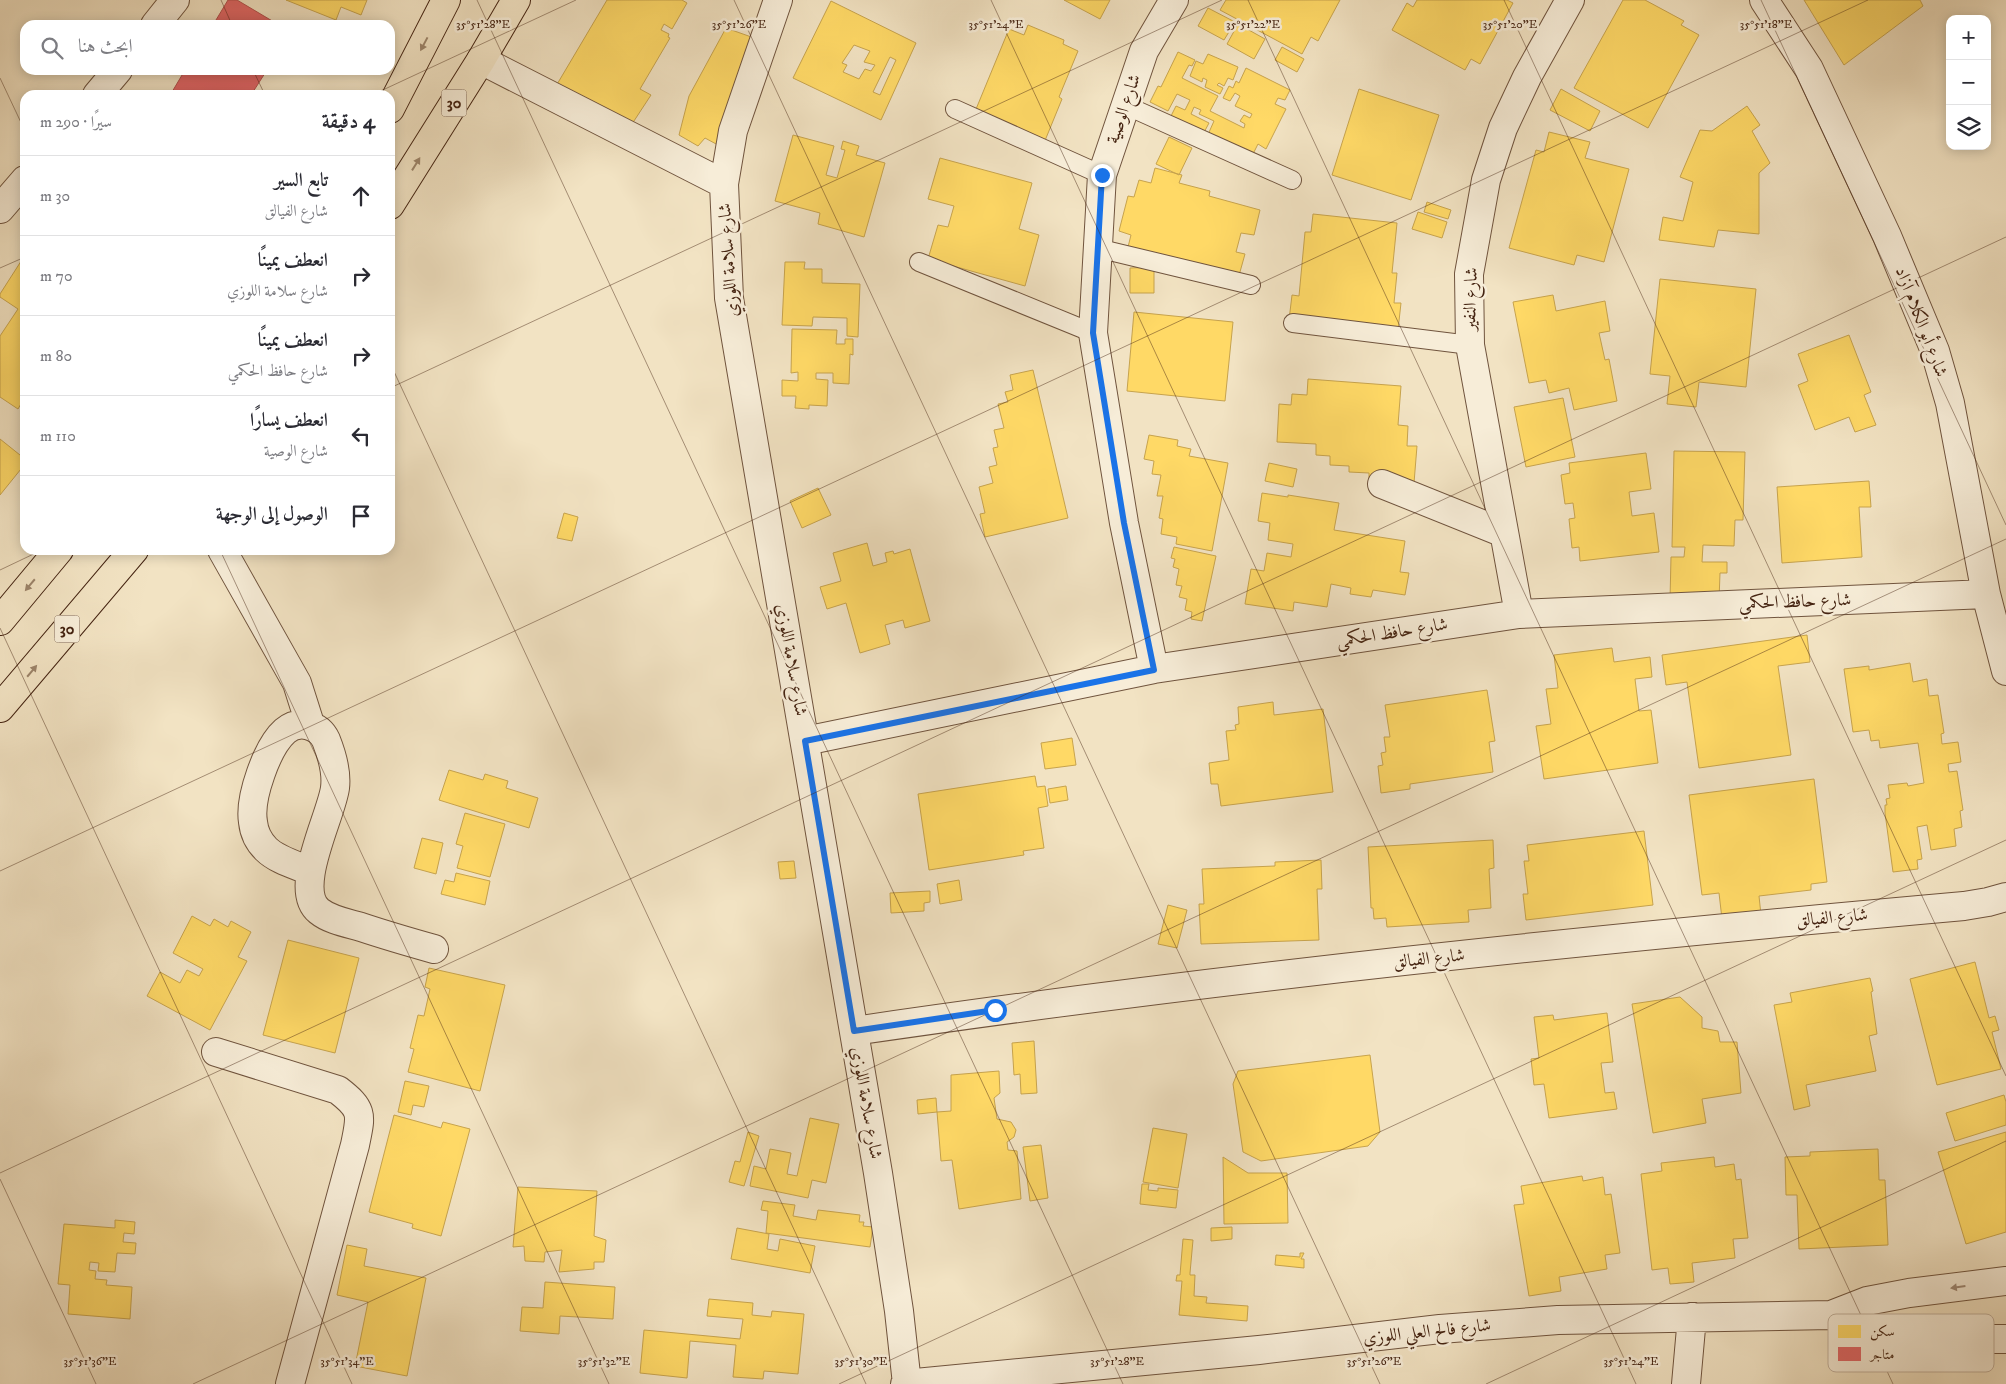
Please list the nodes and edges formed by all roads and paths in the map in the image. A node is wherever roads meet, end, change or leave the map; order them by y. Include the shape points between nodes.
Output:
1 (175, 0) edge
2 (446, 0) edge
3 (516, 0) edge
4 (778, 0) edge
5 (1174, 0) edge
6 (1570, 0) edge
7 (1764, 0) edge
8 (159, 20) edge
9 (481, 60) junction
10 (114, 75) edge
11 (102, 90) edge
12 (395, 99) edge
13 (1125, 105) junction
14 (955, 109) dead end
15 (1102, 175) junction
16 (1292, 180) dead end
17 (724, 184) junction
18 (20, 186) edge
19 (395, 197) edge
20 (0, 209) edge
21 (1097, 248) junction
22 (919, 262) dead end
23 (1251, 285) dead end
24 (1292, 323) dead end
25 (1093, 333) junction
26 (1470, 345) junction
27 (1382, 484) dead end
28 (1504, 533) junction
29 (54, 555) edge
30 (130, 555) edge
31 (225, 555) edge
32 (1986, 594) junction
33 (4, 608) edge
34 (1519, 614) junction
35 (1154, 670) junction
36 (2006, 671) edge
37 (0, 708) edge
38 (310, 724) junction
39 (805, 741) junction
40 (310, 871) junction
41 (2006, 898) edge
42 (434, 949) dead end
43 (854, 1031) junction
44 (216, 1052) dead end
45 (2006, 1281) edge
46 (1833, 1314) edge
47 (1828, 1315) edge
48 (1692, 1317) junction
49 (290, 1384) edge
50 (907, 1384) edge
51 (1686, 1384) edge

1 - 8 street
2 -> 12 main road
3 - 9 main road, 30
4 - 17 street, شارع سلامة اللوزي via 733,131
5 - 13 street, شارع الوصية via 1144,51
6 - 26 street, شارع النفير via 1527,77 1504,128 1486,180 1469,274
7 - 32 street, شارع أبو الكلام آزاد via 1809,69 1887,236 1934,351 1950,403
9 - 17 street
19 -> 9 main road, 30
10 - 11 street
13 - 15 street, شارع الوصية
13 - 16 lane
14 - 15 lane
15 - 21 street, شارع الوصية
17 - 39 street, شارع سلامة اللوزي via 729,298
18 - 20 street
21 - 23 lane
21 - 25 street, شارع الوصية
22 - 25 lane
24 - 26 lane
25 - 35 street, شارع الوصية via 1124,523
26 - 28 street, شارع النفير
27 - 28 street
28 - 34 street, شارع النفير
29 -> 33 main road
37 -> 30 main road, 30
31 - 38 street via 297,683
32 - 34 street, شارع حافظ الحكمي
32 - 36 street, شارع أبو الكلام آزاد
34 - 35 street, شارع حافظ الحكمي
35 - 39 street, شارع حافظ الحكمي
38 - 40 street via 324,736 330,749 336,786
38 - 40 street via 286,730 274,746 254,798 252,821 266,850
39 - 43 street, شارع سلامة اللوزي
40 - 42 street via 310,897 318,911 335,920
41 - 43 street, شارع الفيالق via 1964,906 1683,931 1413,960 1005,1009
43 - 50 street, شارع سلامة اللوزي via 886,1222
44 - 49 street via 338,1090 353,1102 360,1117 355,1146
45 -> 46 street, شارع فالح العلي اللوزي via 1909,1293 1867,1301
47 - 48 street, شارع فالح العلي اللوزي
48 - 50 street, شارع فالح العلي اللوزي via 1558,1320 1440,1329
48 - 51 street

